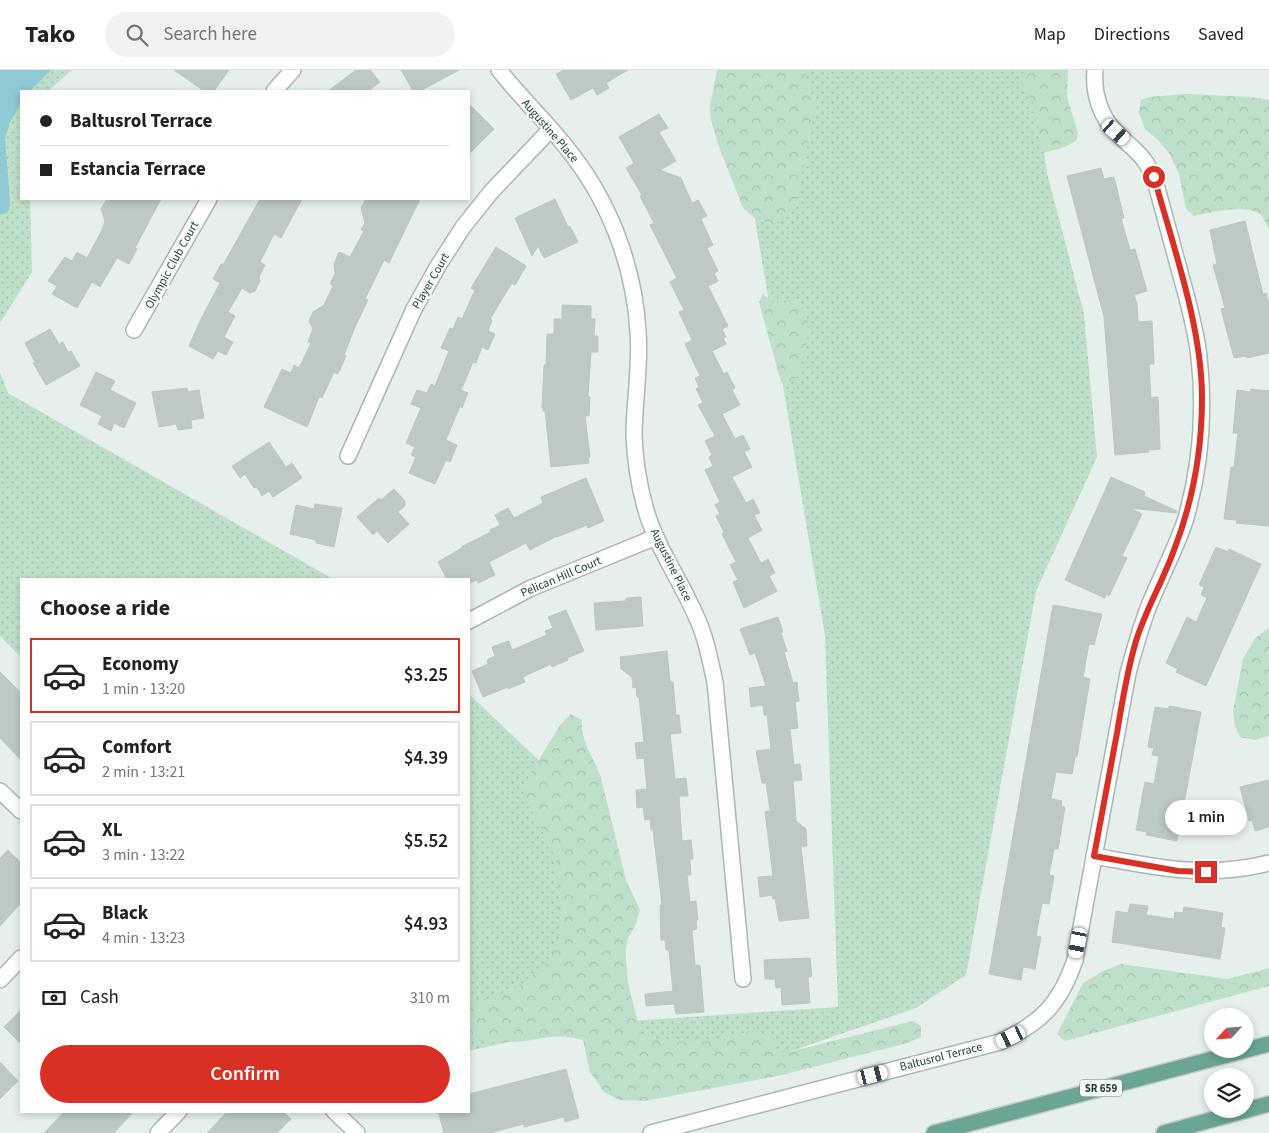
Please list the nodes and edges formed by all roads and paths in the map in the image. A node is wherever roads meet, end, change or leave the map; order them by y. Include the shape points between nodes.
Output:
1 (293, 70) edge
2 (499, 70) edge
3 (1095, 70) edge
4 (275, 90) edge
5 (550, 130) junction
6 (208, 200) edge
7 (134, 330) dead end
8 (348, 456) dead end
9 (656, 537) junction
10 (470, 620) edge
11 (0, 791) edge
12 (20, 810) edge
13 (1094, 856) junction
14 (1269, 863) edge
15 (20, 959) edge
16 (743, 979) dead end
17 (0, 980) edge
18 (1269, 1044) edge
19 (1269, 1104) edge
20 (177, 1113) edge
21 (336, 1113) edge
22 (158, 1133) edge
23 (357, 1133) edge
24 (652, 1133) edge
25 (934, 1133) edge
26 (1164, 1133) edge

1 - 4 street
2 - 5 street, Augustine Place
3 - 13 street, Baltusrol Terrace via 1094,83 1105,118 1145,161 1154,177 1192,314 1202,396 1201,438 1194,485 1174,551 1148,608 1128,673
5 - 8 street, Player Court via 491,192 438,266 414,309
5 - 9 street, Augustine Place via 566,146 606,211 620,241 632,284 639,358 635,447 645,507
6 - 7 street, Olympic Club Court
9 - 10 street, Pelican Hill Court via 529,590
9 - 16 street, Augustine Place via 697,618 715,682
11 - 12 street
13 - 14 street via 1178,871 1206,872
13 - 24 street, Baltusrol Terrace via 1075,960 1068,980 1057,1000 1022,1032 1000,1042
15 - 17 street
18 - 25 main road, SR 659
19 - 26 main road
20 - 22 street
21 - 23 street

